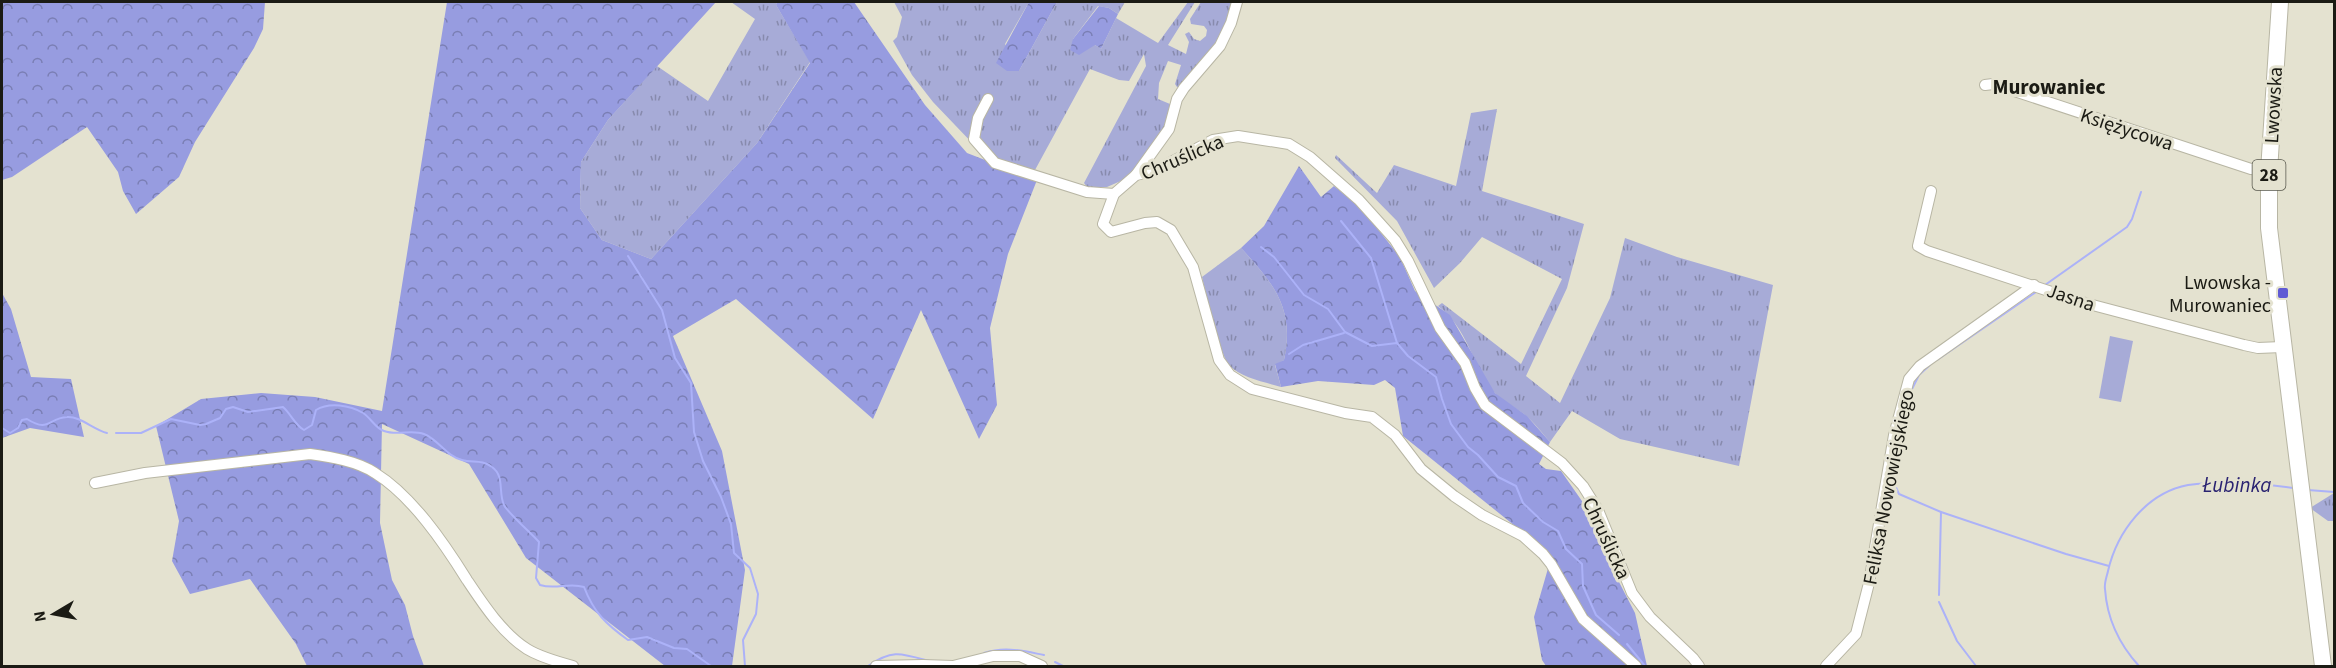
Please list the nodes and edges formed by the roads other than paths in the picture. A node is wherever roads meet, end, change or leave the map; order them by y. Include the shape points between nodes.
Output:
1 (1237, 2) edge
2 (2280, 2) edge
3 (1985, 85) dead end
4 (988, 99) dead end
5 (2269, 171) junction
6 (1136, 175) junction
7 (1931, 191) dead end
8 (1114, 194) junction
9 (2037, 286) junction
10 (2282, 347) junction
11 (95, 483) dead end
12 (573, 666) edge
13 (876, 666) edge
14 (1042, 666) edge
15 (1636, 666) edge
16 (1699, 666) edge
17 (1826, 666) edge
18 (2323, 666) edge

1 - 6 street via 1220,46 1184,88 1169,129
2 - 5 main road, Lwowska / 28
3 - 5 street, Księżycowa via 1993,84 2251,169
4 - 8 street via 978,118 974,139 995,163 1087,192
5 - 10 main road, Lwowska / 28 via 2269,238
6 - 8 street, Chruślicka
6 - 16 street, Chruślicka via 1154,171 1213,140 1238,136 1289,144 1310,157 1359,200 1395,240 1485,405 1562,463 1582,486 1598,510 1632,593
7 - 9 street, Jasna via 1918,246
8 - 15 street, Chruślicka via 1103,224 1112,232 1157,222 1171,230 1193,267 1219,360 1230,375 1252,389 1372,417 1395,435 1421,469 1454,496 1523,536 1543,554 1583,619
9 - 10 street, Jasna via 2085,303 2244,345
9 - 17 street, Feliksa Nowowiejskiego via 1920,366 1909,379 1894,435 1869,583 1856,634
10 - 18 main road, Lwowska / 28
11 - 12 street via 145,473 310,454 333,457 373,471 395,487 430,528 509,634 526,649
13 - 14 street via 952,666 993,656 1020,656

